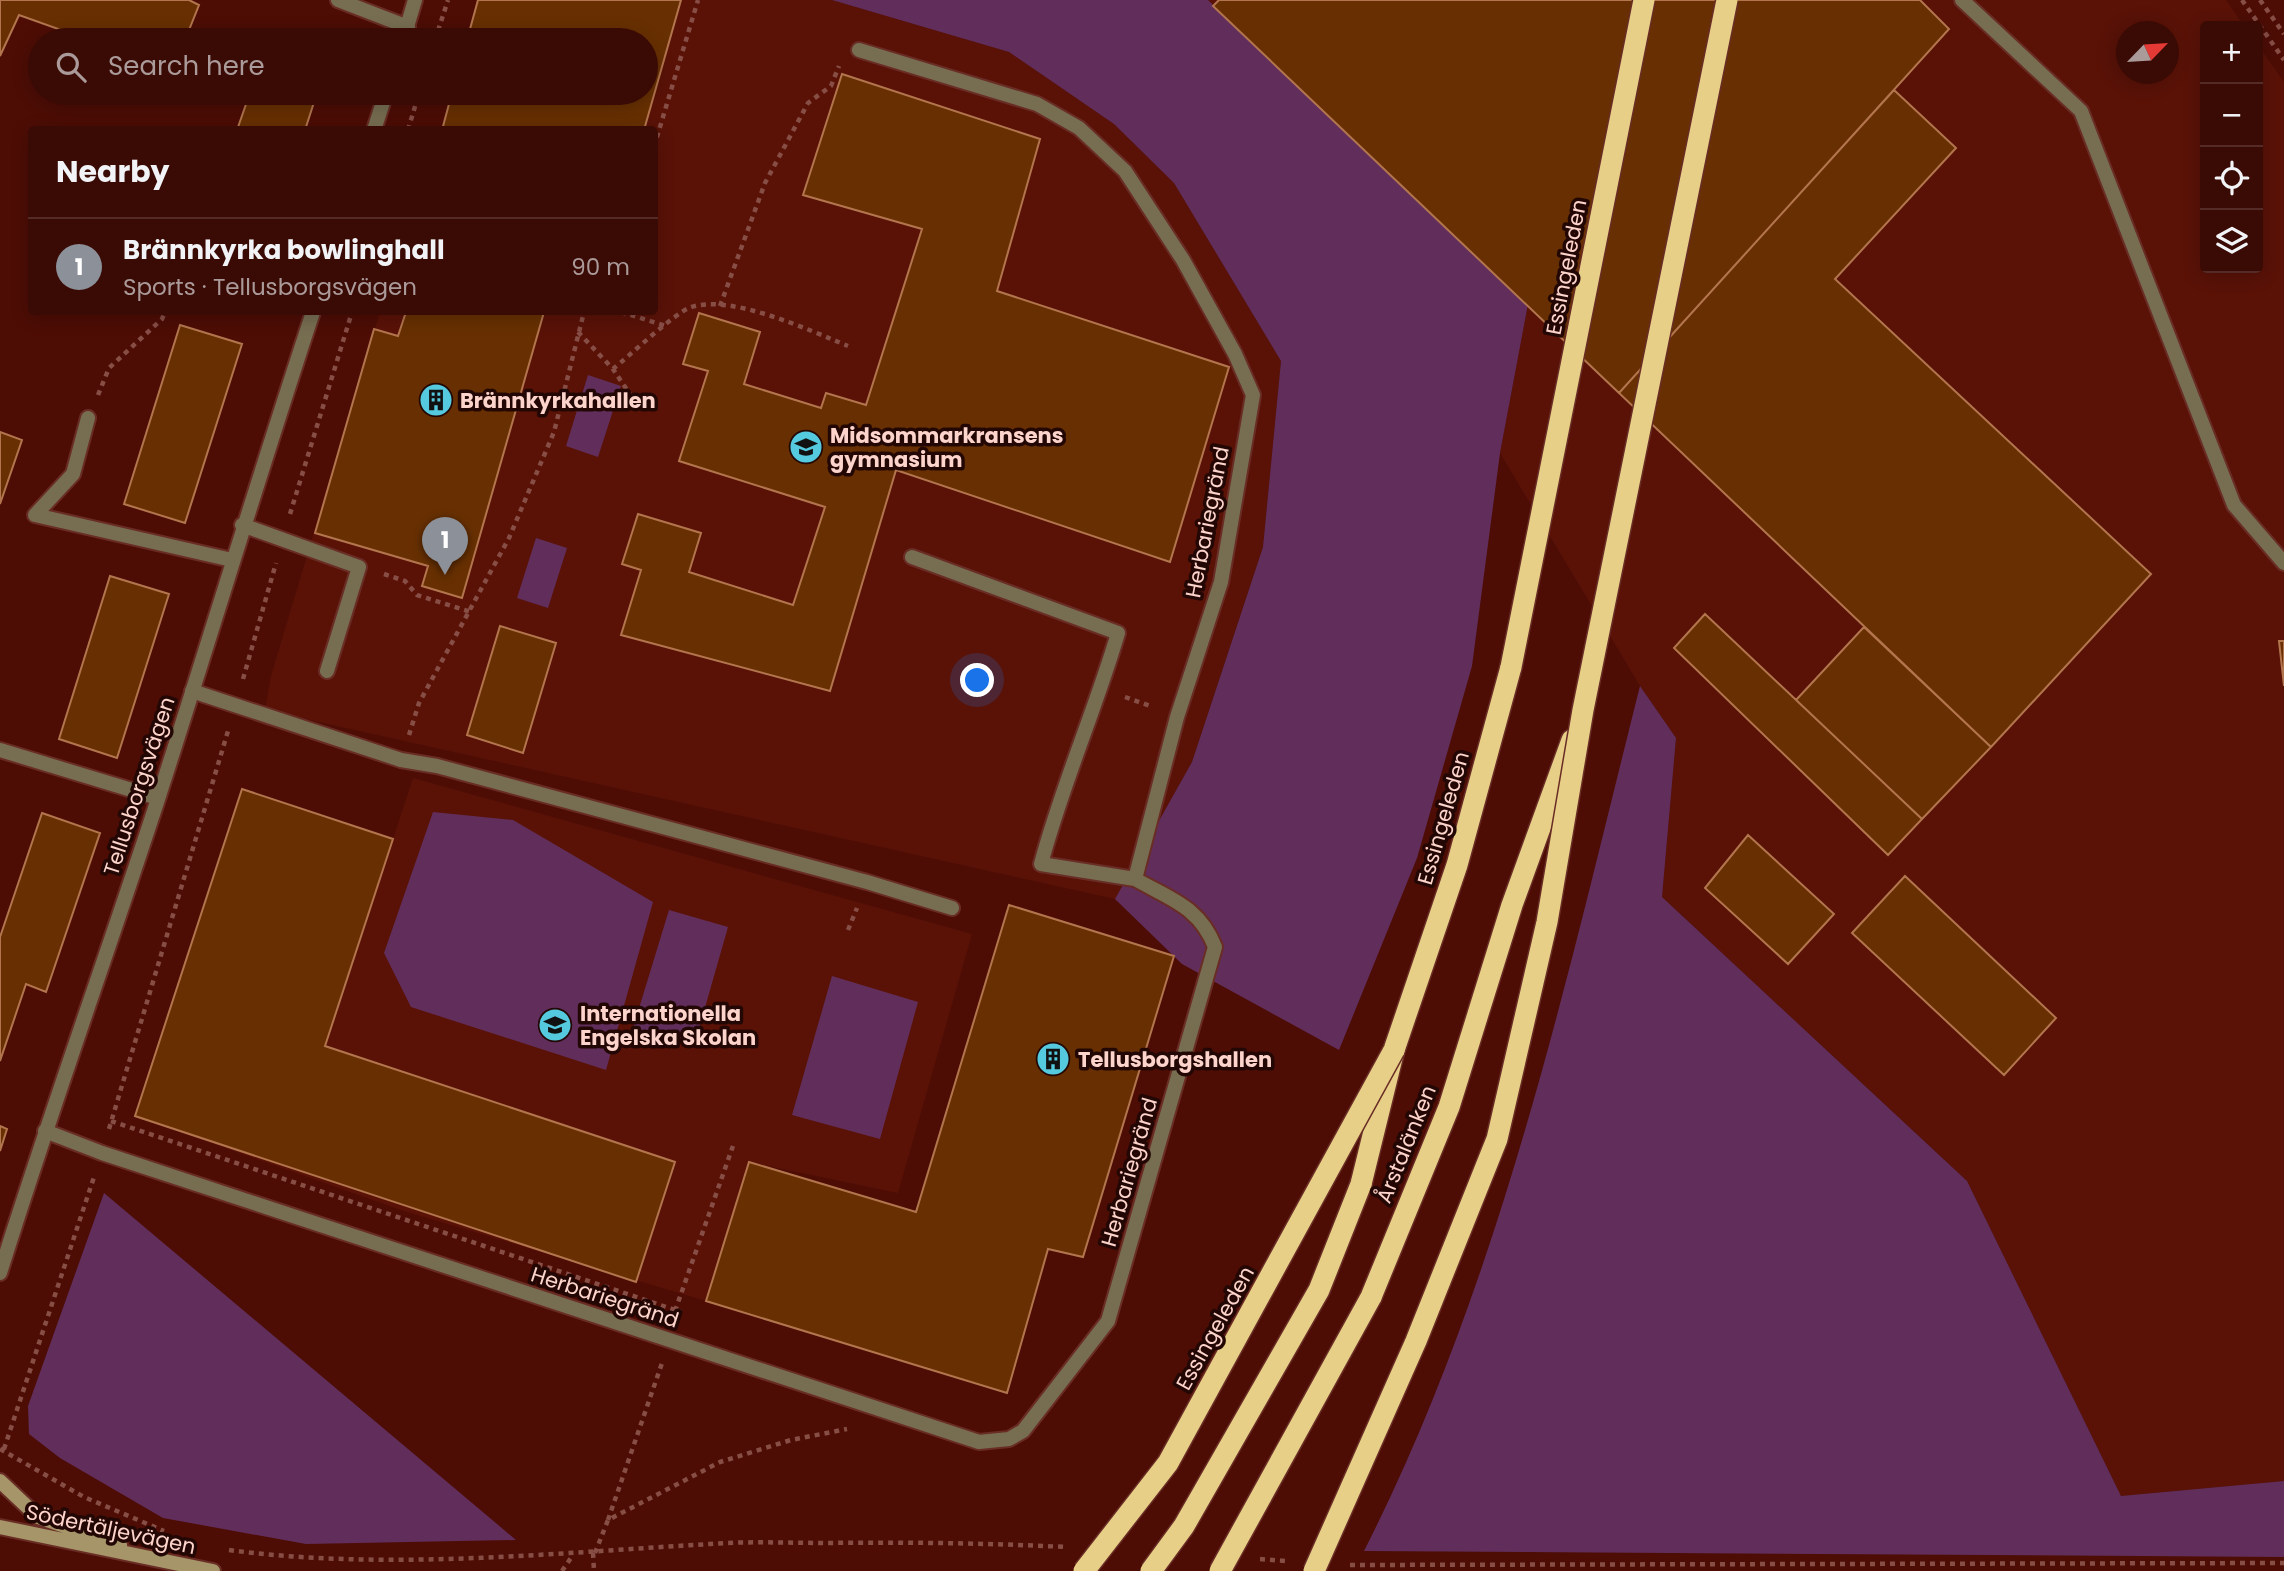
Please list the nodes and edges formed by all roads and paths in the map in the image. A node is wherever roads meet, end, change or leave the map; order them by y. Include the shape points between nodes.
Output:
1 (338, 0) edge
2 (415, 0) edge
3 (448, 0) edge
4 (698, 0) edge
5 (1644, 0) edge
6 (1727, 0) edge
7 (1962, 0) edge
8 (2242, 0) edge
9 (2260, 0) edge
10 (393, 28) edge
11 (407, 28) edge
12 (439, 28) edge
13 (2284, 34) edge
14 (859, 50) joint
15 (2284, 60) edge
16 (382, 105) edge
17 (415, 105) edge
18 (375, 126) edge
19 (409, 126) edge
20 (658, 134) edge
21 (720, 306) junction
22 (164, 315) edge
23 (312, 315) edge
24 (351, 315) edge
25 (582, 315) edge
26 (631, 315) edge
27 (667, 326) junction
28 (577, 331) junction
29 (848, 346) dead end
30 (613, 369) junction
31 (635, 402) dead end
32 (88, 418) joint
33 (242, 525) junction
34 (283, 539) junction
35 (912, 557) dead end
36 (232, 560) junction
37 (2284, 563) edge
38 (359, 567) junction
39 (471, 612) junction
40 (327, 671) dead end
41 (192, 691) junction
42 (419, 703) dead end
43 (236, 706) junction
44 (1583, 710) junction
45 (0, 750) edge
46 (158, 798) junction
47 (1135, 879) junction
48 (859, 903) dead end
49 (951, 908) dead end
50 (848, 930) dead end
51 (1394, 1050) junction
52 (45, 1131) junction
53 (734, 1143) dead end
54 (102, 1153) junction
55 (0, 1273) edge
56 (670, 1340) junction
57 (849, 1429) dead end
58 (2, 1449) edge
59 (0, 1481) edge
60 (608, 1520) junction
61 (0, 1527) edge
62 (169, 1533) dead end
63 (217, 1548) dead end
64 (1073, 1548) dead end
65 (594, 1553) junction
66 (573, 1554) junction
67 (1253, 1559) dead end
68 (2284, 1563) edge
69 (1336, 1564) dead end
70 (181, 1566) junction
71 (1304, 1566) edge
72 (212, 1571) edge
73 (562, 1571) edge
74 (594, 1571) edge
75 (1084, 1571) edge
76 (1150, 1571) edge
77 (1220, 1571) edge

1 - 10 street
2 - 11 street
3 - 12 path
4 - 20 path
5 - 51 highway, Essingeleden, bridge via 1511,667 1457,865
6 - 44 highway, bridge
7 - 37 street via 2081,111 2234,505
8 - 15 path
9 - 13 path
14 - 21 path via 845,49 831,86 808,103 765,183
14 - 47 street, Herbariegränd via 1037,104 1079,128 1125,171 1168,237 1235,354 1253,396 1221,582 1177,717
16 - 18 street
17 - 19 path
21 - 27 path via 689,308
21 - 29 path via 766,313
22 - 32 path via 109,368
23 - 33 street, Tellusborgsvägen
24 - 34 path
25 - 28 path
26 - 27 path
27 - 30 path
28 - 30 path
28 - 39 path via 554,432 509,538
30 - 31 path
32 - 36 street via 73,474 35,515
33 - 34 street
33 - 36 street, Tellusborgsvägen
34 - 38 street
34 - 43 path
35 - 47 street via 1118,633 1056,806 1041,864
36 - 41 street, Tellusborgsvägen
38 - 39 path via 405,581 416,595
38 - 40 street
39 - 42 path
41 - 43 street
41 - 46 street, Tellusborgsvägen
43 - 49 street via 401,760 437,766
43 - 54 path
44 - 71 highway, bridge via 1547,922 1497,1139 1416,1341
44 - 77 highway, Årstalänken, bridge via 1512,905 1449,1107 1371,1297
45 - 46 street
46 - 52 street, Tellusborgsvägen
47 - 56 street, Herbariegränd via 1195,912 1214,947 1108,1321 1023,1431 1009,1439 979,1442
48 - 50 path
51 - 75 highway, Essingeleden, bridge via 1168,1463
51 - 76 highway, Årstalänken, bridge via 1361,1184 1319,1290 1184,1526
52 - 54 street, Herbariegränd
52 - 55 street, Tellusborgsvägen
53 - 56 path via 675,1310
54 - 56 street, Herbariegränd
54 - 58 path
56 - 60 path
57 - 60 path via 791,1440 719,1462
58 - 62 path via 84,1497
59 - 70 main road via 38,1517
60 - 65 path
61 - 70 main road, Södertäljevägen
63 - 66 path via 278,1559 383,1562
64 - 65 path via 939,1542 713,1544
65 - 66 path
65 - 74 path
66 - 73 path
67 - 71 path
68 - 69 path
70 - 72 main road, Södertäljevägen

